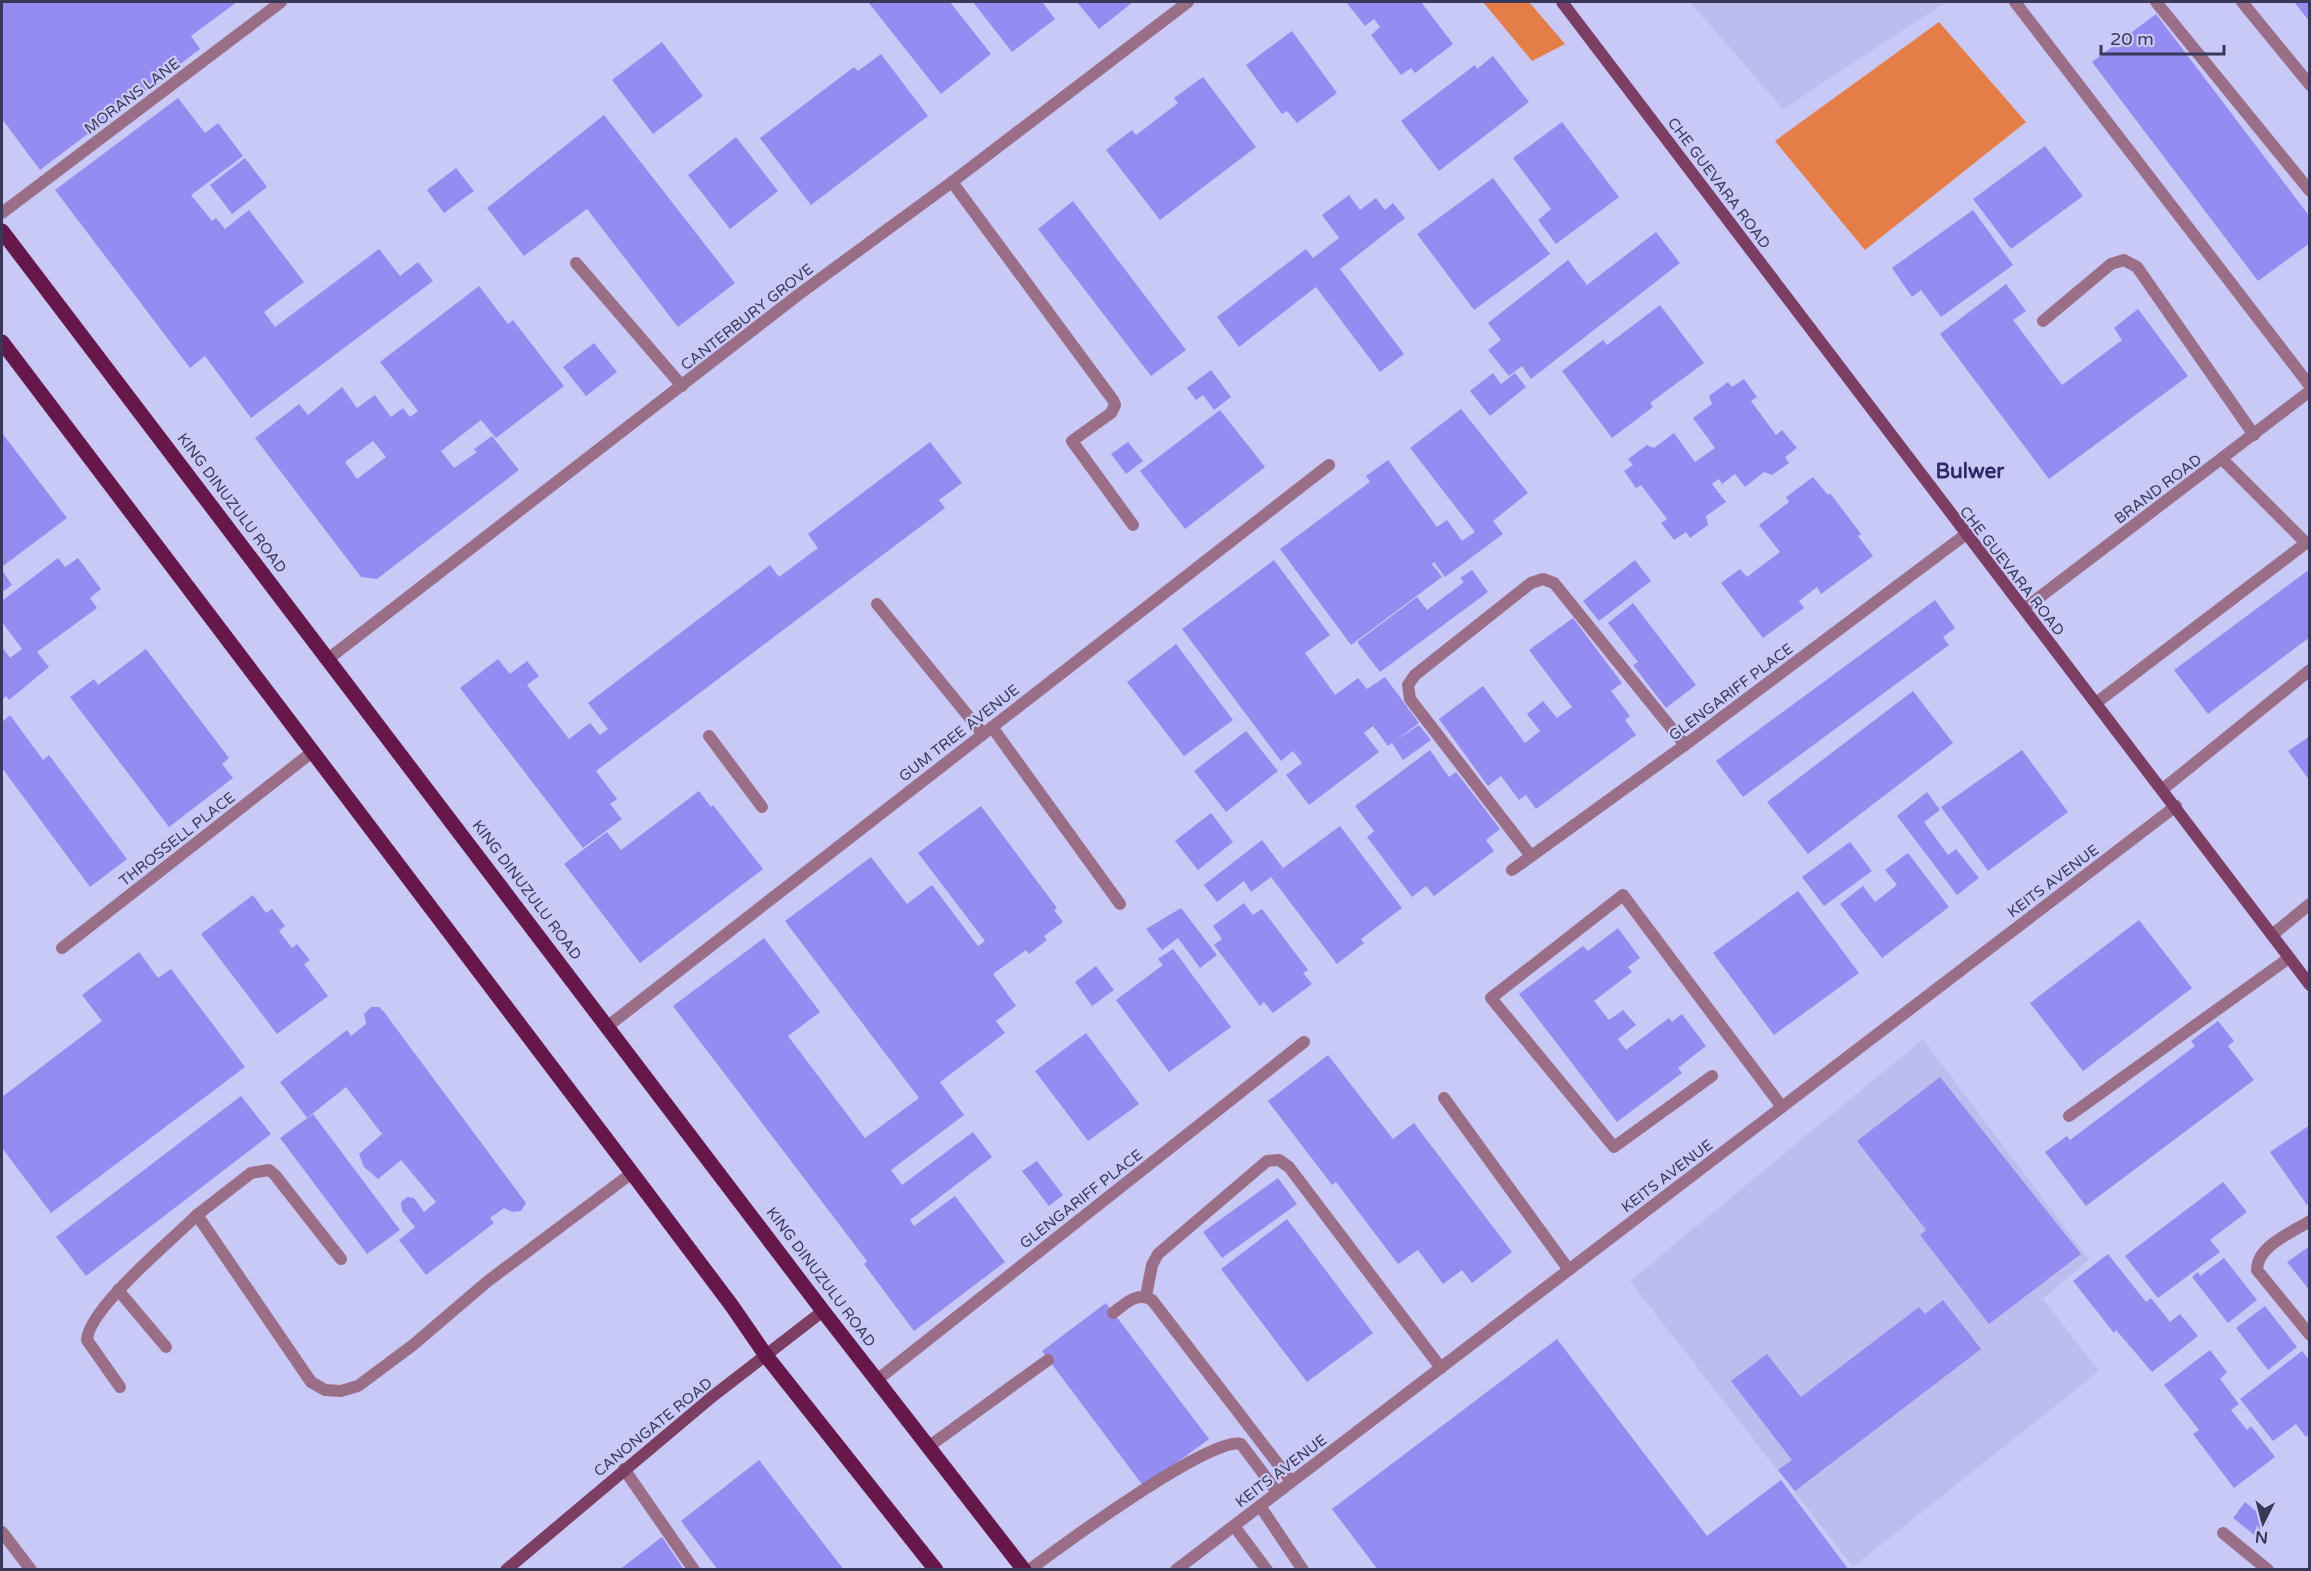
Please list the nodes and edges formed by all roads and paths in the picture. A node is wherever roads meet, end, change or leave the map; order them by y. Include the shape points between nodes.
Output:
1 (280, 2) edge
2 (1188, 2) edge
3 (1562, 2) edge
4 (2015, 2) edge
5 (2156, 2) edge
6 (2242, 2) edge
7 (2310, 85) edge
8 (952, 182) junction
9 (2310, 191) edge
10 (2, 213) edge
11 (2, 231) edge
12 (576, 263) dead end
13 (2043, 321) dead end
14 (2, 342) edge
15 (682, 386) junction
16 (2310, 386) edge
17 (2310, 391) edge
18 (2254, 435) junction
19 (2222, 459) junction
20 (1329, 465) dead end
21 (1133, 525) dead end
22 (1965, 535) junction
23 (2308, 542) edge
24 (877, 604) dead end
25 (2024, 609) junction
26 (328, 659) junction
27 (2310, 670) edge
28 (2096, 703) junction
29 (987, 730) junction
30 (709, 736) dead end
31 (1685, 745) junction
32 (311, 753) junction
33 (2163, 789) junction
34 (2176, 806) junction
35 (762, 807) dead end
36 (1531, 856) junction
37 (1512, 870) dead end
38 (1120, 904) dead end
39 (2310, 904) edge
40 (2272, 935) junction
41 (62, 948) dead end
42 (2289, 958) junction
43 (2310, 985) edge
44 (608, 1026) junction
45 (1304, 1042) dead end
46 (1712, 1076) dead end
47 (1444, 1098) dead end
48 (1782, 1107) junction
49 (2069, 1116) dead end
50 (632, 1173) junction
51 (197, 1215) junction
52 (2310, 1221) edge
53 (341, 1259) dead end
54 (1569, 1270) junction
55 (118, 1290) junction
56 (1146, 1296) junction
57 (823, 1311) junction
58 (1113, 1313) dead end
59 (2310, 1335) edge
60 (166, 1347) dead end
61 (767, 1357) junction
62 (1048, 1360) dead end
63 (1441, 1368) junction
64 (877, 1380) junction
65 (120, 1387) dead end
66 (928, 1447) junction
67 (624, 1469) junction
68 (1291, 1481) junction
69 (1277, 1492) junction
70 (1260, 1506) junction
71 (1234, 1526) junction
72 (2, 1532) edge
73 (2223, 1533) dead end
74 (31, 1569) edge
75 (506, 1569) edge
76 (694, 1569) edge
77 (936, 1569) edge
78 (1024, 1569) edge
79 (1029, 1569) edge
80 (1176, 1569) edge
81 (1267, 1569) edge
82 (1303, 1569) edge
83 (2268, 1569) edge

1 - 10 street, MORANS LANE
2 - 8 street, CANTERBURY GROVE
3 - 22 main road, CHE GUEVARA ROAD
4 - 16 street
5 - 9 street
6 - 7 street
8 - 15 street, CANTERBURY GROVE
8 - 21 street via 1113,400 1111,413 1072,441
11 - 26 main road, KING DINUZULU ROAD
12 - 15 street
13 - 18 street via 2111,264 2124,261 2137,267
14 - 32 main road
15 - 26 street, CANTERBURY GROVE
17 - 18 street, BRAND ROAD
18 - 19 street, BRAND ROAD
19 - 23 street
19 - 25 street, BRAND ROAD
20 - 29 street, GUM TREE AVENUE
22 - 25 main road, CHE GUEVARA ROAD
22 - 31 street, GLENGARIFF PLACE
23 - 28 street
24 - 29 street via 934,676
25 - 28 main road, CHE GUEVARA ROAD
26 - 44 main road, KING DINUZULU ROAD
27 - 33 street
28 - 33 main road, CHE GUEVARA ROAD
29 - 38 street
29 - 44 street, GUM TREE AVENUE
30 - 35 street
31 - 36 street, GLENGARIFF PLACE
31 - 36 street via 1554,583 1543,579 1531,583 1415,675 1408,685 1410,699
32 - 41 street, THROSSELL PLACE
32 - 50 main road
33 - 34 main road, CHE GUEVARA ROAD
34 - 40 main road, CHE GUEVARA ROAD
34 - 48 street, KEITS AVENUE
36 - 37 street, GLENGARIFF PLACE
39 - 40 street
40 - 42 main road, CHE GUEVARA ROAD
42 - 43 main road, CHE GUEVARA ROAD
42 - 49 street
44 - 57 main road, KING DINUZULU ROAD
45 - 64 street, GLENGARIFF PLACE
46 - 48 street via 1614,1147 1491,999 1623,895
47 - 54 street
48 - 54 street, KEITS AVENUE
50 - 51 street via 488,1281 413,1345 358,1386 341,1391 325,1390 311,1382
50 - 61 main road
51 - 53 street via 251,1173 268,1170
51 - 55 street
52 - 59 street via 2257,1259 2257,1270
54 - 63 street, KEITS AVENUE
55 - 60 street
55 - 65 street via 91,1324 87,1340
56 - 58 street via 1137,1296
56 - 63 street via 1158,1254 1267,1161 1279,1160 1289,1167
56 - 68 street
57 - 61 main road, CANONGATE ROAD
57 - 64 main road, KING DINUZULU ROAD
61 - 67 main road, CANONGATE ROAD
61 - 77 main road
62 - 66 street
63 - 68 street, KEITS AVENUE
64 - 66 main road, KING DINUZULU ROAD
66 - 78 main road, KING DINUZULU ROAD
67 - 75 main road, CANONGATE ROAD
67 - 76 street
68 - 69 street, KEITS AVENUE
69 - 70 street, KEITS AVENUE
69 - 79 street via 1241,1444 1226,1444 1116,1508
70 - 71 street, KEITS AVENUE
70 - 82 street
71 - 80 street, KEITS AVENUE
71 - 81 street
72 - 74 street
73 - 83 street

